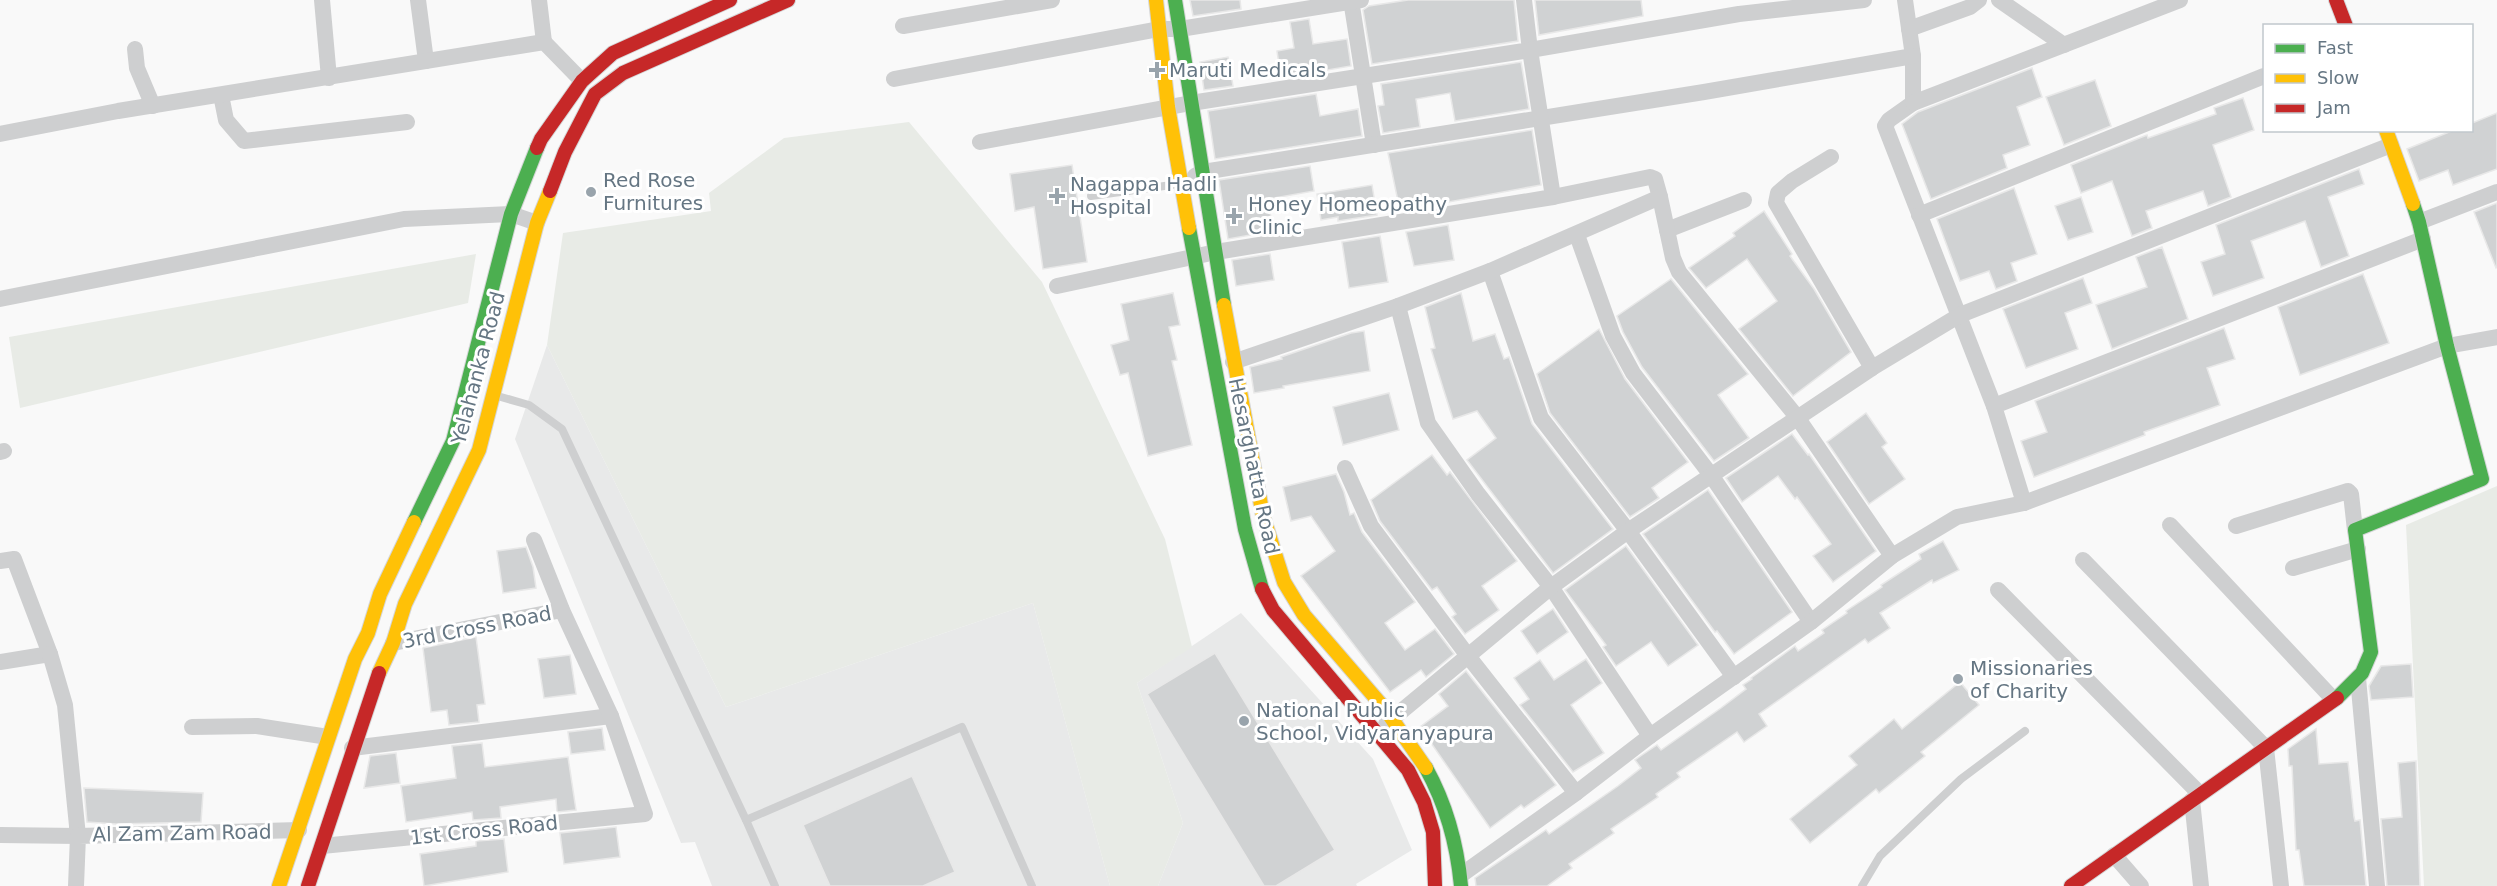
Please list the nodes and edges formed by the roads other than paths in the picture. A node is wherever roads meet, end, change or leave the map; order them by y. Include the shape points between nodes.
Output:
1 (322, 0) edge
2 (418, 0) edge
3 (540, 0) edge
4 (788, 0) edge
5 (1053, 0) edge
6 (1156, 0) edge
7 (1175, 0) edge
8 (1524, 0) edge
9 (1864, 0) edge
10 (1905, 0) edge
11 (1979, 0) edge
12 (1999, 0) edge
13 (2180, 0) edge
14 (2336, 0) edge
15 (1354, 1) edge
16 (720, 2) edge
17 (2345, 24) edge
18 (903, 26) dead end
19 (1159, 29) junction
20 (1180, 29) junction
21 (1909, 29) junction
22 (544, 42) junction
23 (2064, 45) junction
24 (135, 50) dead end
25 (1530, 50) junction
26 (1913, 56) junction
27 (426, 61) junction
28 (1362, 77) junction
29 (2263, 77) edge
30 (329, 78) junction
31 (894, 79) dead end
32 (582, 81) junction
33 (221, 95) junction
34 (1191, 103) junction
35 (1913, 103) junction
36 (153, 106) junction
37 (1168, 107) junction
38 (1542, 118) junction
39 (407, 122) dead end
40 (0, 134) edge
41 (2388, 138) edge
42 (980, 142) dead end
43 (1374, 145) junction
44 (1831, 157) dead end
45 (1203, 172) junction
46 (1182, 183) junction
47 (2497, 192) edge
48 (1091, 196) dead end
49 (1553, 197) junction
50 (1660, 197) junction
51 (1744, 200) dead end
52 (511, 214) junction
53 (1919, 215) junction
54 (2420, 222) junction
55 (537, 223) junction
56 (1667, 230) junction
57 (1577, 235) junction
58 (2423, 239) junction
59 (1216, 252) junction
60 (1194, 258) junction
61 (1490, 272) junction
62 (1057, 286) dead end
63 (0, 299) edge
64 (1398, 306) junction
65 (1960, 315) junction
66 (2497, 337) edge
67 (2447, 346) junction
68 (1233, 362) junction
69 (1872, 368) junction
70 (493, 394) junction
71 (1994, 406) junction
72 (1797, 417) junction
73 (1345, 468) dead end
74 (2497, 474) edge
75 (1711, 475) junction
76 (2482, 479) junction
77 (2024, 503) junction
78 (2170, 525) dead end
79 (2236, 526) dead end
80 (2355, 530) junction
81 (1628, 531) junction
82 (534, 540) dead end
83 (2358, 549) junction
84 (1892, 556) junction
85 (2083, 560) dead end
86 (0, 561) edge
87 (2293, 568) dead end
88 (1551, 587) junction
89 (1998, 590) dead end
90 (562, 610) junction
91 (1811, 622) junction
92 (393, 643) junction
93 (50, 654) junction
94 (1468, 656) junction
95 (0, 662) edge
96 (1734, 677) junction
97 (2358, 678) junction
98 (2334, 700) junction
99 (611, 716) junction
100 (1394, 719) junction
101 (192, 727) dead end
102 (1377, 730) junction
103 (2025, 731) dead end
104 (1650, 736) junction
105 (328, 737) junction
106 (352, 748) junction
107 (2266, 748) junction
108 (1576, 793) junction
109 (2196, 797) junction
110 (746, 820) junction
111 (299, 830) junction
112 (0, 835) edge
113 (78, 836) junction
114 (322, 846) junction
115 (2114, 855) junction
116 (1461, 880) edge
117 (76, 886) edge
118 (279, 886) edge
119 (308, 886) edge
120 (775, 886) edge
121 (1032, 886) edge
122 (1435, 886) edge
123 (1862, 886) edge
124 (2071, 886) edge
125 (2141, 886) edge
126 (2201, 886) edge
127 (2281, 886) edge
128 (2377, 886) edge

1 - 30 street
2 - 27 street
3 - 22 street
4 - 55 main road, Yelahanka Road via 623,73 595,94 565,152
5 - 18 street
6 - 19 main road, Hesarghatta Road
7 - 20 main road, Hesarghatta Road
8 - 25 street
9 - 25 street via 1739,14
10 - 21 street
11 - 21 street via 1970,7
12 - 23 street
13 - 23 street
14 - 17 main road
15 - 20 street
15 - 28 street
16 - 32 main road, Yelahanka Road via 613,53
19 - 20 street
19 - 31 street
19 - 37 main road, Hesarghatta Road
20 - 34 main road, Hesarghatta Road
21 - 26 street
22 - 27 street
22 - 32 street
23 - 35 street
24 - 36 street
25 - 28 street
25 - 38 street
26 - 35 street
26 - 38 street
27 - 30 street
28 - 34 street
28 - 43 street
29 - 53 street
30 - 33 street
32 - 52 main road, Yelahanka Road via 541,140
33 - 36 street
33 - 39 street via 226,120 244,141
34 - 37 street
34 - 45 main road, Hesarghatta Road
35 - 53 street via 1885,126
36 - 40 street
37 - 42 street
37 - 46 main road, Hesarghatta Road
38 - 43 street
38 - 49 street
41 - 54 main road
41 - 65 street
43 - 45 street
44 - 69 street via 1785,187 1778,193 1776,203
45 - 46 street
45 - 59 main road, Hesarghatta Road
46 - 48 lane
46 - 60 main road, Hesarghatta Road
47 - 54 street
49 - 50 street via 1650,177 1655,179
49 - 59 street
50 - 56 street
50 - 57 street
51 - 56 street
52 - 55 street
52 - 63 street via 404,219
52 - 105 main road, Yelahanka Road via 453,441 380,594
53 - 65 street
54 - 58 main road
55 - 70 main road, Yelahanka Road
56 - 72 street via 1679,272
57 - 61 street
57 - 75 street via 1613,336 1633,373
58 - 67 main road
58 - 71 street
59 - 60 street
59 - 68 main road, Hesarghatta Road
60 - 62 street
60 - 102 main road, Hesarghatta Road via 1245,529 1260,586 1273,610
61 - 64 street
61 - 81 street via 1541,418
64 - 68 street
64 - 88 street via 1428,423
65 - 69 street
65 - 71 street
66 - 67 street
67 - 76 main road
67 - 77 street
68 - 100 main road, Hesarghatta Road via 1260,503 1278,569 1293,599 1319,633
69 - 72 street
70 - 92 main road, Yelahanka Road via 479,450 405,604
70 - 110 lane via 529,405 562,429
71 - 77 street
72 - 75 street
72 - 84 street
73 - 94 street via 1371,526
74 - 76 main road
75 - 81 street
75 - 91 street
76 - 80 main road
77 - 84 street via 1957,518
78 - 98 street
79 - 80 street via 2348,491
80 - 83 main road
81 - 88 street
81 - 96 street
82 - 90 street
83 - 87 street
83 - 97 main road via 2371,652
84 - 91 street
85 - 107 street
86 - 93 street via 14,559
88 - 94 street
88 - 104 street
89 - 109 street
90 - 92 street, 3rd Cross Road
90 - 99 street
91 - 96 street
92 - 106 main road, Yelahanka Road
93 - 95 street
93 - 113 street via 65,705
94 - 100 street
94 - 108 street
96 - 104 street
97 - 98 main road
97 - 128 street
98 - 107 main road
99 - 106 street
99 - 114 street, 1st Cross Road via 645,814
100 - 102 street
100 - 116 main road, Hesarghatta Road via 1424,760 1444,799
101 - 105 street via 257,726
102 - 122 main road, Hesarghatta Road via 1408,770 1424,802 1433,832
103 - 123 lane via 1961,779 1881,856
104 - 108 street
105 - 111 main road, Yelahanka Road
106 - 114 main road, Yelahanka Road
107 - 109 main road
107 - 127 street
108 - 116 street
109 - 115 main road
109 - 126 street
110 - 120 lane
110 - 121 lane via 962,727
111 - 113 street, Al Zam Zam Road
111 - 118 main road, Yelahanka Road
112 - 113 street
113 - 117 street, Al Zam Zam Road
114 - 119 main road, Yelahanka Road
115 - 124 main road
115 - 125 street

